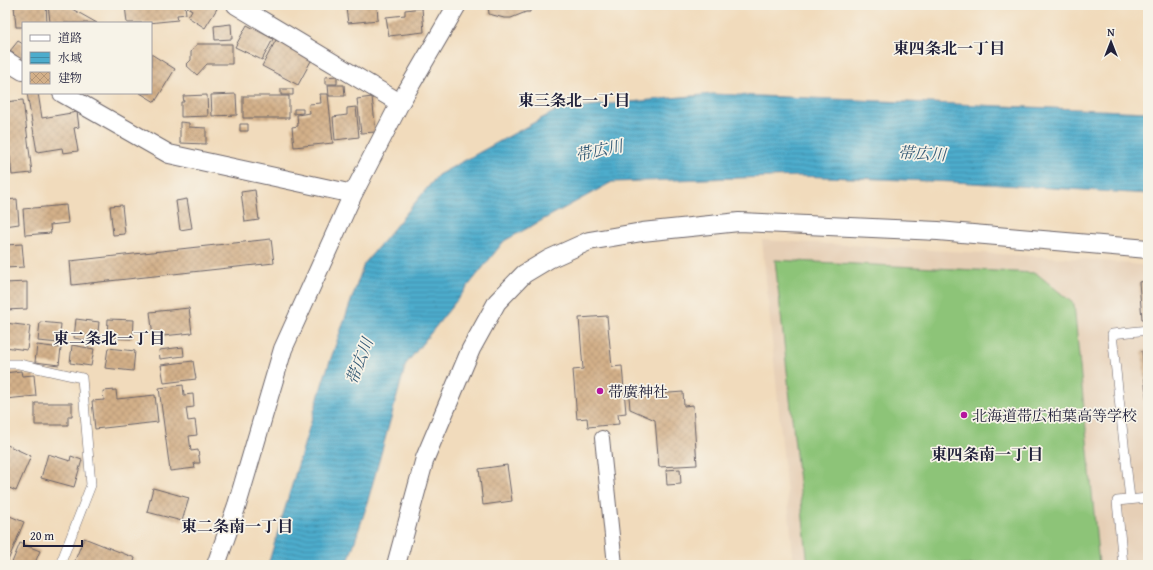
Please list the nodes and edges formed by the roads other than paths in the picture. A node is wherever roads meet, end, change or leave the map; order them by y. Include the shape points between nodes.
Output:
1 (236, 5) edge
2 (457, 5) edge
3 (5, 60) edge
4 (22, 69) edge
5 (64, 94) edge
6 (400, 103) junction
7 (353, 194) junction
8 (1148, 248) edge
9 (1148, 330) edge
10 (5, 364) edge
11 (602, 438) dead end
12 (1148, 498) edge
13 (1130, 499) junction
14 (60, 565) edge
15 (216, 565) edge
16 (396, 565) edge
17 (615, 565) edge
18 (1123, 565) edge

1 - 6 street
2 - 6 street
3 - 4 street
5 - 7 street via 169,154
6 - 7 street
7 - 15 street via 283,349 237,505
8 - 16 street via 938,231 739,222 642,232 589,241 549,259 524,274 497,302 471,349 425,458
9 - 13 lane via 1112,334
10 - 14 lane via 19,364 82,378 91,485
11 - 17 street
12 - 13 lane
13 - 18 lane via 1117,501

